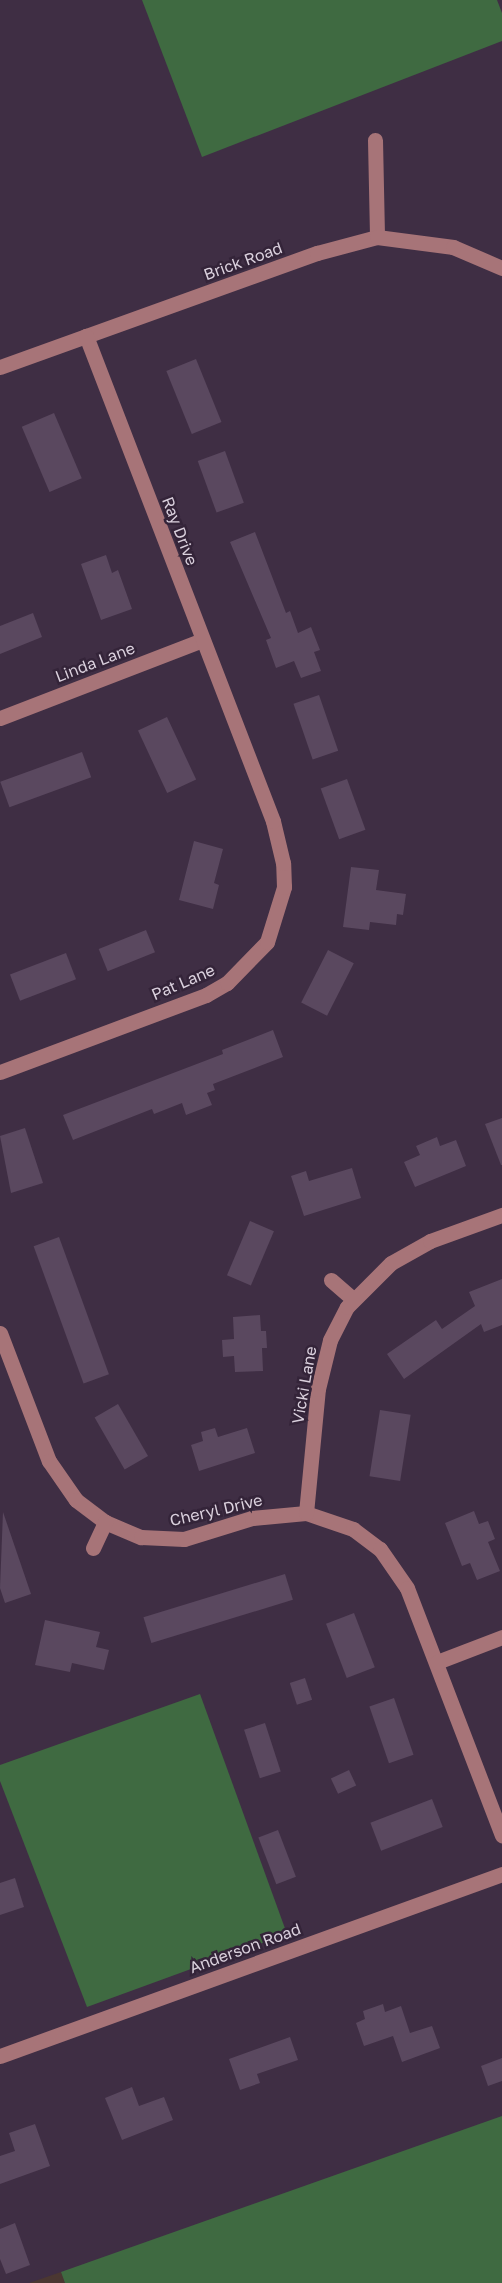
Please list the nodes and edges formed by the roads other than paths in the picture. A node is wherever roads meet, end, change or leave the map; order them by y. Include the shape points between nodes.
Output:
1 (375, 140) dead end
2 (377, 237) junction
3 (502, 268) edge
4 (86, 336) junction
5 (0, 367) edge
6 (202, 640) junction
7 (0, 718) edge
8 (241, 738) joint
9 (0, 1072) edge
10 (502, 1215) edge
11 (331, 1280) dead end
12 (353, 1299) junction
13 (0, 1333) edge
14 (306, 1513) junction
15 (105, 1522) junction
16 (93, 1548) dead end
17 (502, 1637) edge
18 (437, 1662) junction
19 (502, 1835) edge
20 (502, 1874) edge
21 (0, 2056) edge

1 - 2 street
2 - 3 street, Brick Road via 453,247
2 - 4 street, Brick Road via 317,253
4 - 5 street, Brick Road
4 - 6 street, Ray Drive
6 - 7 street, Linda Lane
6 - 8 street, Ray Drive
8 - 9 street, Pat Lane via 273,821 284,863 281,907 258,954 227,983 206,995
10 - 12 street, Vicki Lane via 410,1251 374,1276
11 - 12 street
12 - 14 street, Vicki Lane via 338,1323 325,1359
13 - 15 street, Cheryl Drive via 49,1461 76,1500
14 - 15 street, Cheryl Drive via 252,1518 184,1539 141,1537
14 - 18 street, Cheryl Drive via 346,1525 380,1549 407,1587
15 - 16 street
17 - 18 street
18 - 19 street, Cheryl Drive
20 - 21 street, Anderson Road

